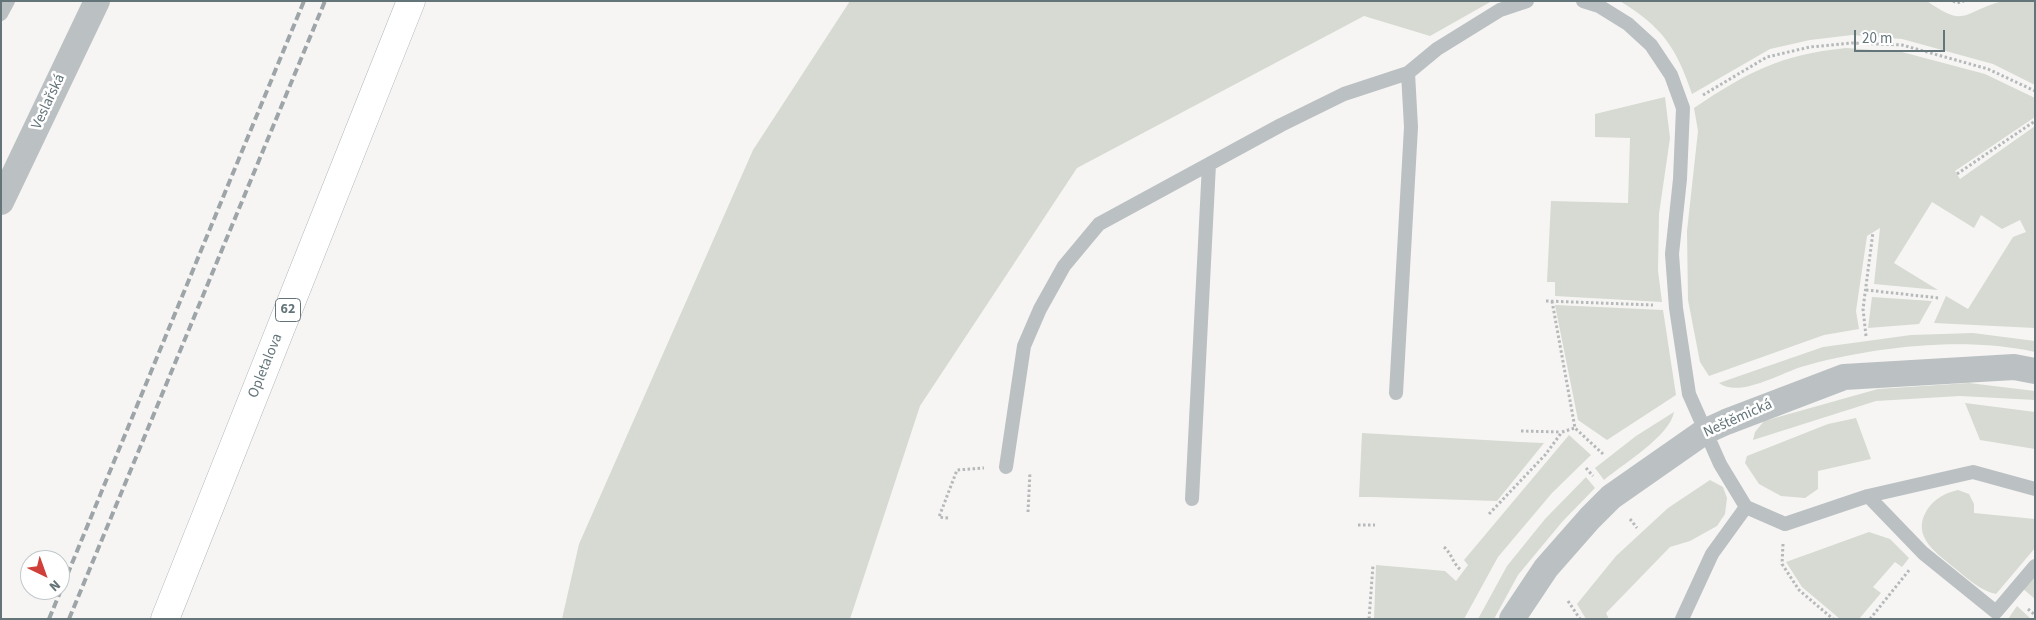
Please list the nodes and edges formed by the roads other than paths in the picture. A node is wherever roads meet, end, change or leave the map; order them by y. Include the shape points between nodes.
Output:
1 (8, 1) edge
2 (97, 1) edge
3 (411, 1) edge
4 (1527, 1) edge
5 (1583, 1) edge
6 (1, 14) edge
7 (1408, 73) junction
8 (1209, 164) junction
9 (1, 202) edge
10 (2035, 371) edge
11 (1396, 393) dead end
12 (1704, 432) junction
13 (1006, 467) dead end
14 (2035, 489) edge
15 (1868, 496) junction
16 (1192, 499) dead end
17 (1746, 507) junction
18 (2035, 566) edge
19 (165, 619) edge
20 (1512, 619) edge
21 (1682, 619) edge

1 - 6 lane
2 - 9 street, Veslařská
3 - 19 main road, Opletalova / 62
4 - 7 lane via 1500,10 1437,49
5 - 12 lane via 1599,6 1628,24 1650,45 1671,75 1683,108 1672,254 1676,308 1689,394
7 - 8 lane via 1344,94
7 - 11 lane via 1411,127
8 - 13 lane via 1099,224 1064,266 1024,346
8 - 16 lane
10 - 12 street, Neštěmická via 2014,366 1844,377
12 - 17 lane
12 - 20 street, Neštěmická via 1611,497 1546,568
14 - 15 lane via 1973,472
15 - 17 lane via 1784,524
15 - 18 lane via 1923,553 1996,612
17 - 21 lane via 1712,554

